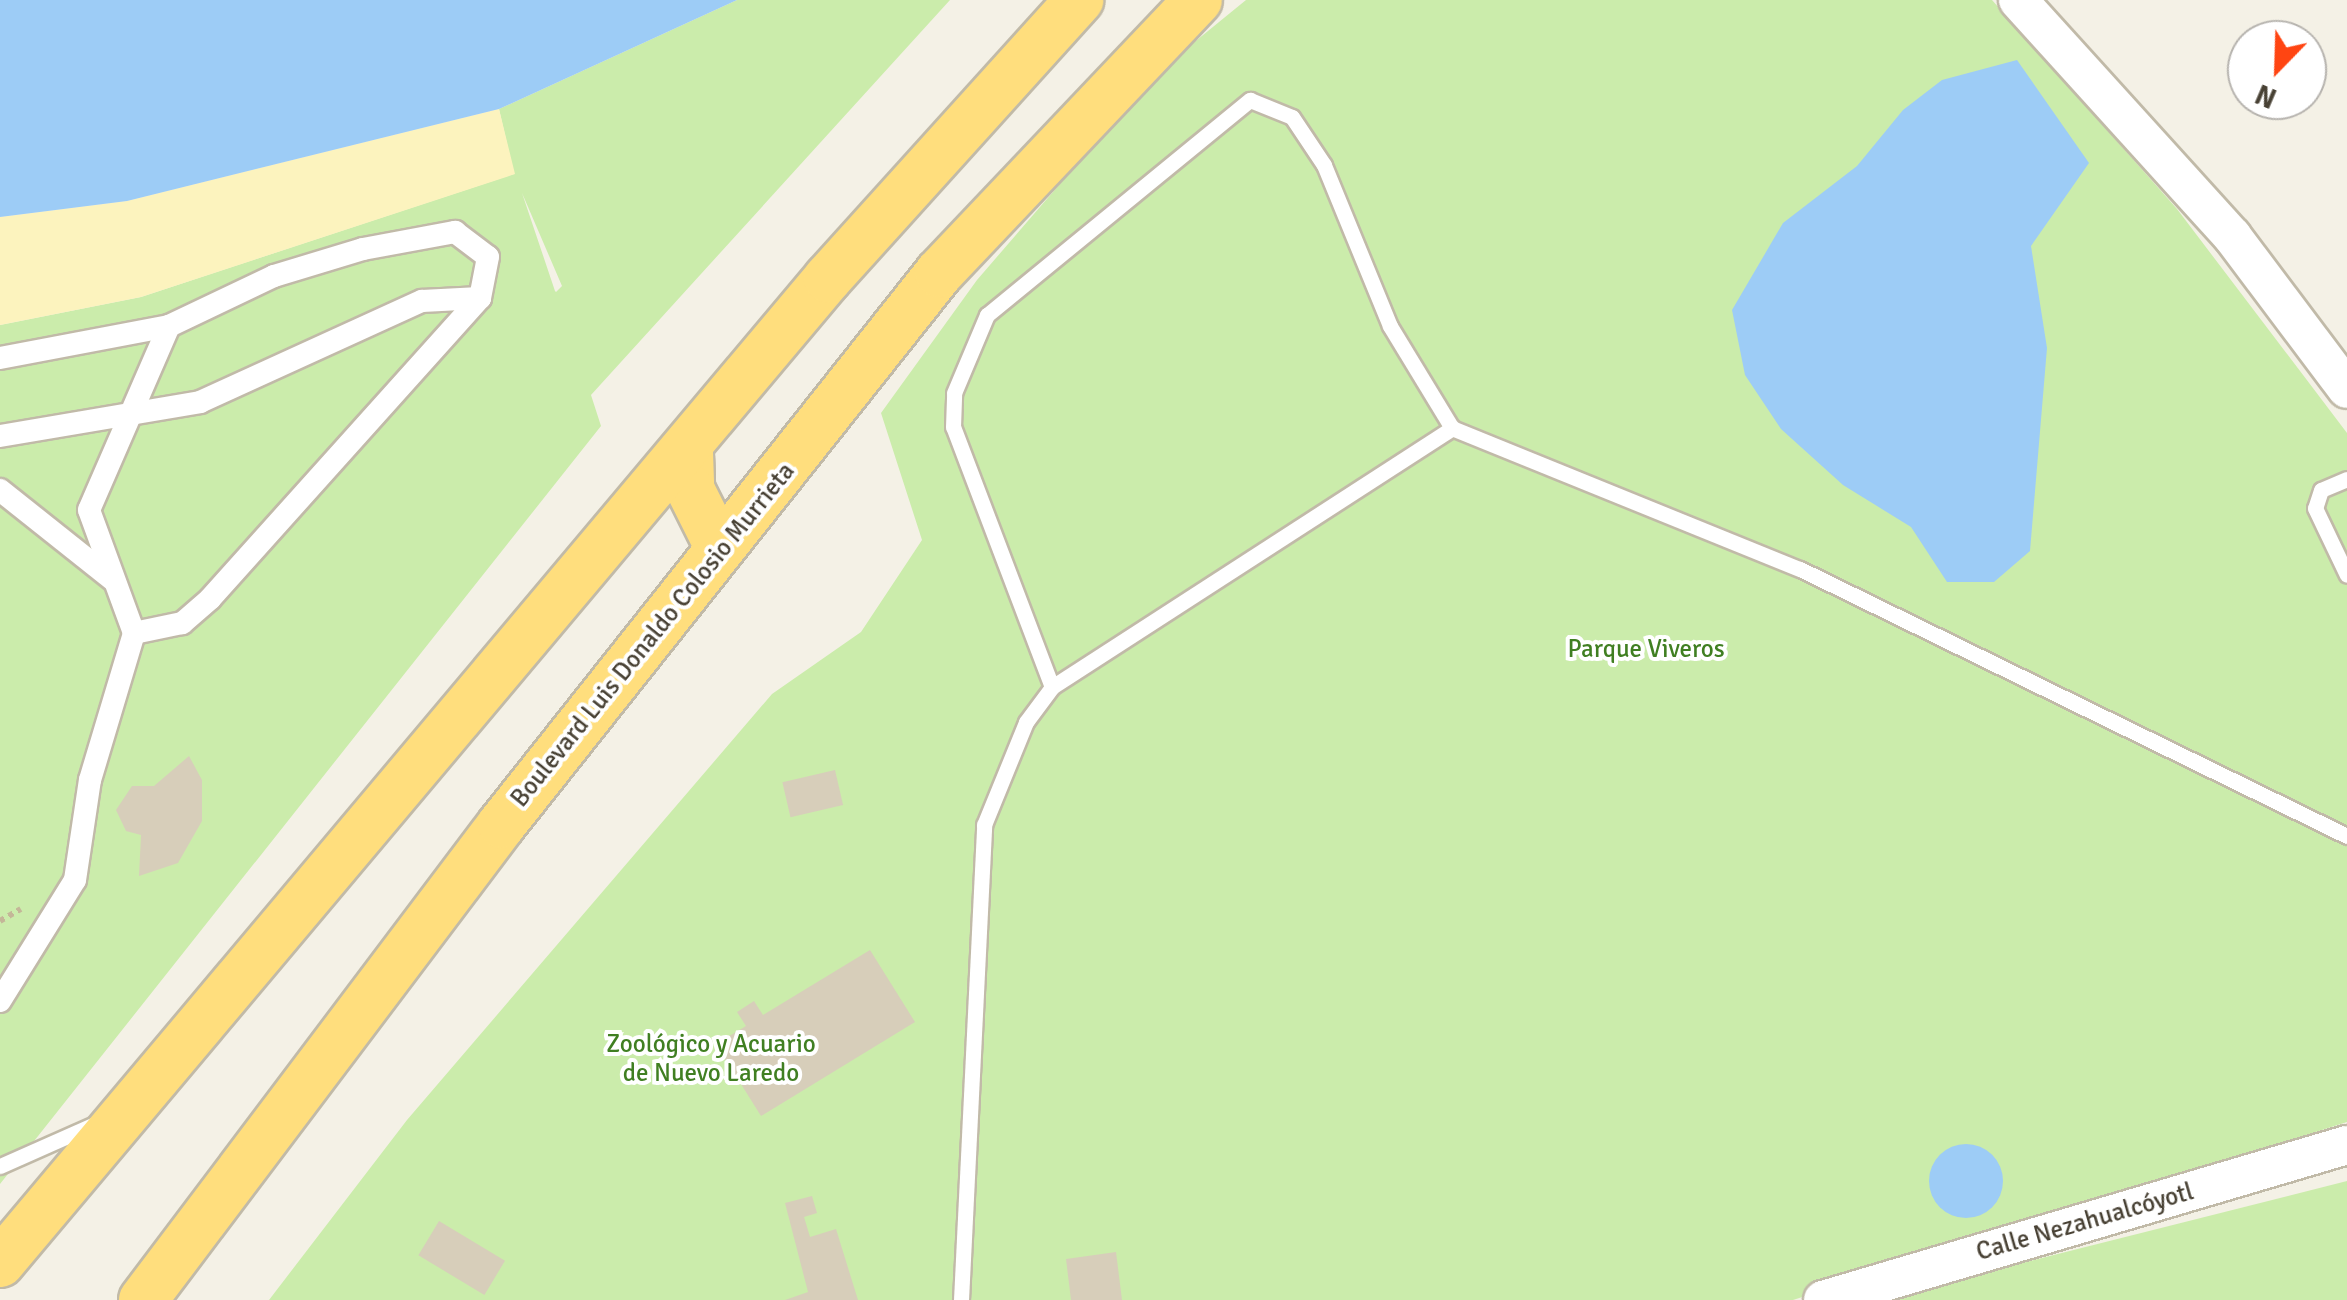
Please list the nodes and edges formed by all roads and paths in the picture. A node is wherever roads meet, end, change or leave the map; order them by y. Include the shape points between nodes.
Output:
1 (1079, 0) edge
2 (1198, 0) edge
3 (2018, 0) edge
4 (480, 298) junction
5 (169, 326) junction
6 (0, 358) edge
7 (2347, 389) edge
8 (121, 420) junction
9 (1452, 428) junction
10 (0, 436) edge
11 (689, 453) junction
12 (2347, 478) edge
13 (0, 490) edge
14 (720, 549) junction
15 (2347, 575) edge
16 (112, 578) junction
17 (134, 633) junction
18 (1052, 687) junction
19 (2347, 836) edge
20 (0, 1001) edge
21 (119, 1114) junction
22 (2347, 1145) edge
23 (0, 1166) edge
24 (0, 1263) edge
25 (144, 1300) edge
26 (962, 1300) edge
27 (1823, 1300) edge

1 - 11 highway via 828,278
2 - 14 highway, Boulevard Luis Donaldo Colosio Murrieta via 939,273
3 - 7 street via 2232,236
4 - 5 street via 488,257 454,232 274,276
4 - 8 street via 422,301 200,402
4 - 17 street via 210,600 182,623
5 - 6 street
5 - 8 street
8 - 10 street
8 - 16 street via 89,510
9 - 18 lane
9 - 18 lane via 1390,326 1324,165 1292,117 1250,100 987,315 954,392 953,427
9 - 19 lane via 1800,569
11 - 14 highway via 690,490
11 - 21 highway
12 - 15 lane via 2321,490 2314,508
13 - 16 street
14 - 25 highway, Boulevard Luis Donaldo Colosio Murrieta
16 - 17 street
17 - 20 street via 90,780 74,880
18 - 26 lane via 1010,751 984,824
21 - 23 lane
21 - 24 highway
22 - 27 street, Calle Nezahualcóyotl

